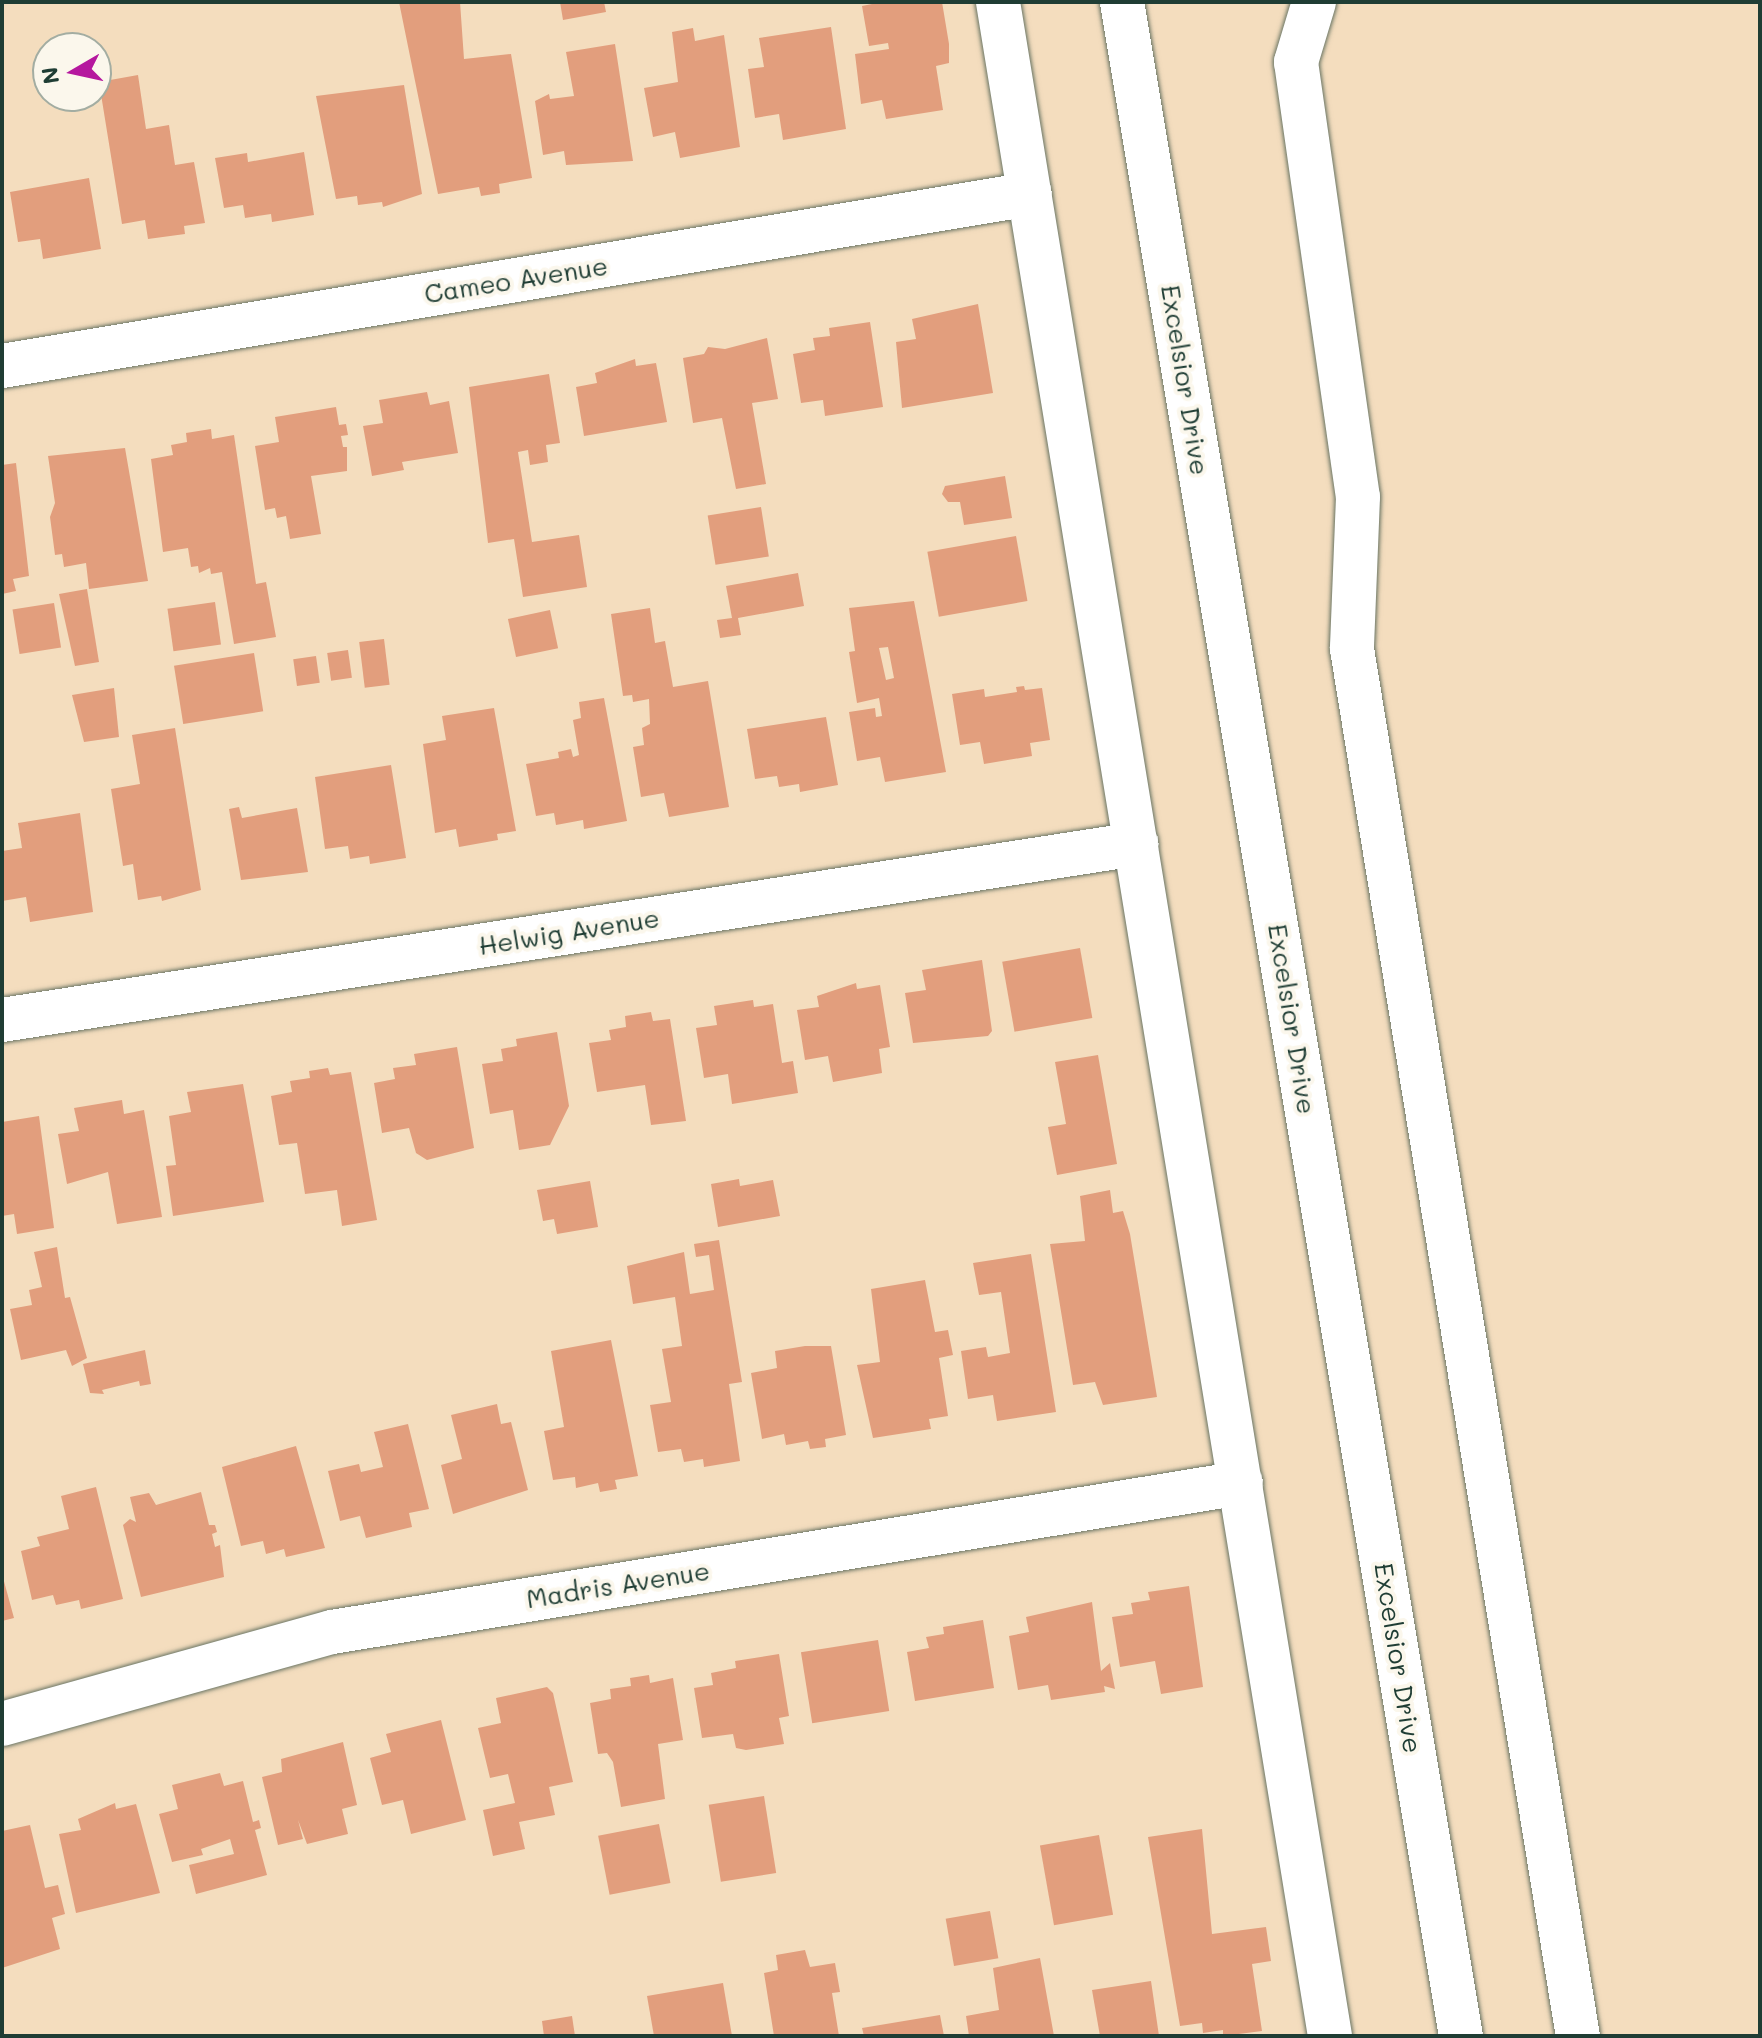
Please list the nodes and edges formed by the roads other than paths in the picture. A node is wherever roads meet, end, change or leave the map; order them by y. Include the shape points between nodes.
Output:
1 (998, 2) edge
2 (1122, 2) edge
3 (1314, 2) edge
4 (1030, 194) junction
5 (2, 366) edge
6 (1136, 844) junction
7 (2, 1020) edge
8 (1241, 1483) junction
9 (2, 1724) edge
10 (1330, 2036) edge
11 (1461, 2036) edge
12 (1578, 2036) edge

1 - 4 street
2 - 11 street, Excelsior Drive
3 - 12 street via 1296,62 1358,497 1352,649
4 - 5 street, Cameo Avenue
4 - 6 street
6 - 7 street, Helwig Avenue
6 - 8 street
8 - 9 street, Madris Avenue via 332,1632
8 - 10 street

